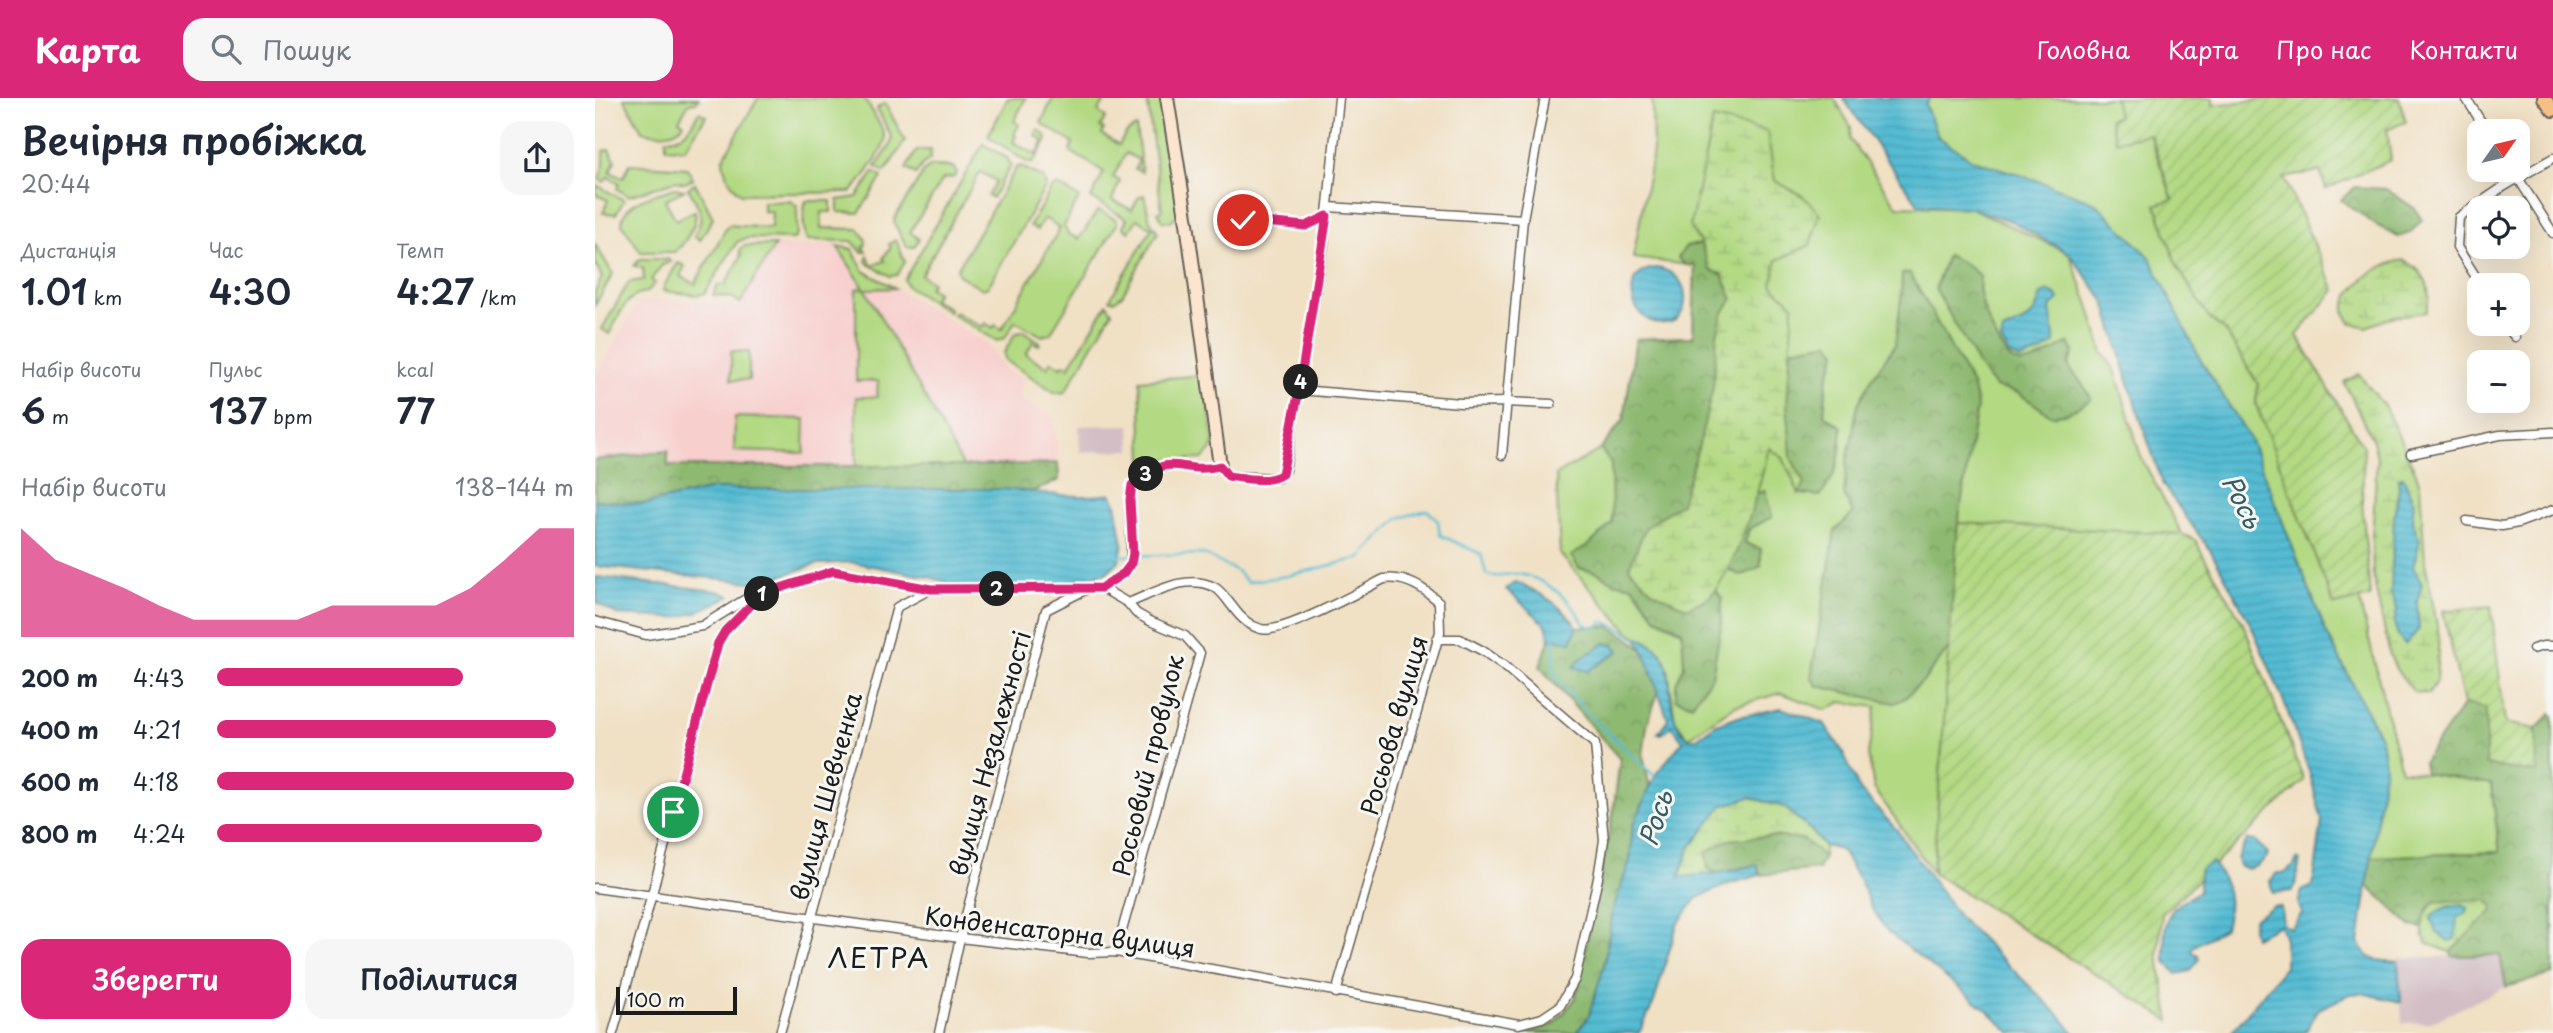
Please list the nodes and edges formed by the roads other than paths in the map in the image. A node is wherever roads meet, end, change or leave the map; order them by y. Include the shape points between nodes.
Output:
1 (1167, 98) edge
2 (1339, 98) edge
3 (1545, 98) edge
4 (2466, 98) edge
5 (2544, 98) edge
6 (2553, 110) edge
7 (2479, 119) edge
8 (2553, 158) edge
9 (2531, 172) edge
10 (2514, 182) edge
11 (2521, 182) edge
12 (1327, 212) junction
13 (1523, 219) junction
14 (1243, 220) dead end
15 (2553, 233) edge
16 (2473, 273) edge
17 (1299, 390) junction
18 (1505, 402) junction
19 (1551, 404) dead end
20 (2553, 432) edge
21 (2411, 454) dead end
22 (1502, 455) dead end
23 (1220, 466) junction
24 (2553, 510) edge
25 (2467, 521) dead end
26 (1101, 588) junction
27 (931, 589) junction
28 (1088, 589) junction
29 (762, 594) junction
30 (1128, 603) junction
31 (595, 621) edge
32 (1437, 639) junction
33 (2553, 646) edge
34 (2533, 649) dead end
35 (595, 888) edge
36 (650, 896) junction
37 (812, 916) junction
38 (960, 938) junction
39 (1116, 952) junction
40 (1336, 993) junction
41 (613, 1033) edge
42 (780, 1033) edge
43 (939, 1033) edge

1 - 23 street
2 - 12 street
3 - 13 street
4 - 7 street
5 - 6 main road
8 - 9 street
10 - 16 street via 2459,217 2457,247
11 - 15 street
12 - 13 street
12 - 14 street via 1306,226
12 - 17 street
13 - 18 street
17 - 18 street via 1461,403
17 - 23 street via 1285,470 1277,478 1228,476
18 - 19 street
18 - 22 street
20 - 21 street via 2500,435
23 - 26 street via 1167,464 1132,485 1132,558 1124,573
24 - 25 street via 2502,526
26 - 28 street
26 - 30 street, Росьовий провулок
27 - 28 street
27 - 29 street via 833,571
27 - 37 street, вулиця Шевченка via 897,607
28 - 38 street, вулиця Незалежності via 1046,610
29 - 31 street via 732,606 702,626 646,635
29 - 36 street via 718,643
30 - 32 street, Росьова вулиця via 1186,580 1216,587 1238,614 1263,630 1292,623 1394,578 1415,584 1439,602
30 - 39 street, Росьовий провулок via 1136,613 1185,636 1200,653
32 - 40 street, Росьова вулиця
32 - 40 street, Конденсаторна вулиця via 1460,639 1493,658 1595,744 1604,840 1575,979 1560,1006 1519,1024
33 - 34 street
35 - 36 street, Конденсаторна вулиця
36 - 37 street, Конденсаторна вулиця
36 - 41 street
37 - 38 street, Конденсаторна вулиця
37 - 42 street, вулиця Шевченка
38 - 39 street, Конденсаторна вулиця
38 - 43 street, вулиця Незалежності
39 - 40 street, Конденсаторна вулиця

